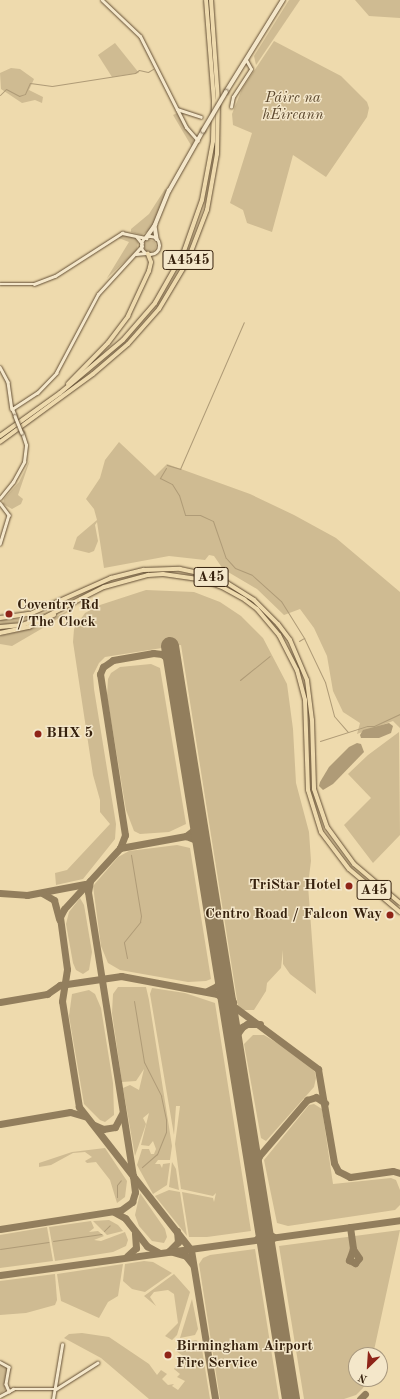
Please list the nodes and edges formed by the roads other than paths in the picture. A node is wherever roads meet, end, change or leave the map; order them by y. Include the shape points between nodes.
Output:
1 (102, 0) edge
2 (206, 0) edge
3 (211, 0) edge
4 (283, 0) edge
5 (246, 60) junction
6 (231, 107) dead end
7 (177, 109) junction
8 (201, 117) dead end
9 (198, 141) junction
10 (155, 225) junction
11 (136, 236) junction
12 (146, 238) junction
13 (157, 239) junction
14 (142, 245) junction
15 (147, 254) junction
16 (134, 255) junction
17 (0, 284) edge
18 (0, 367) edge
19 (53, 398) junction
20 (12, 409) junction
21 (0, 436) edge
22 (0, 442) edge
23 (0, 498) edge
24 (0, 503) edge
25 (0, 544) edge
26 (72, 603) junction
27 (0, 618) edge
28 (0, 627) edge
29 (0, 633) edge
30 (400, 903) edge
31 (400, 912) edge
32 (62, 1345) dead end
33 (0, 1362) edge
34 (97, 1363) dead end
35 (54, 1389) junction
36 (9, 1391) junction
37 (0, 1396) edge
38 (53, 1399) edge

1 - 7 street via 140,36
2 - 19 highway, A4545 via 213,94 213,141 203,196 192,234 169,282 142,320 104,357
3 - 22 highway, A4545 via 218,100 217,154 207,210 187,262 163,303 128,344 93,374
4 - 5 main road
5 - 6 street via 251,69 233,97
5 - 9 main road, bridge
7 - 8 street
7 - 9 street via 189,133
9 - 10 main road via 169,191
10 - 12 main road
10 - 13 main road
11 - 12 street
11 - 14 street
11 - 17 street via 119,234 42,281 24,285 13,282
12 - 13 main road
12 - 14 main road
13 - 15 main road via 158,250
14 - 15 main road
14 - 16 street
15 - 16 street
15 - 19 highway via 150,268 128,316 103,348
16 - 20 street via 98,294 56,373 37,393
18 - 20 street via 7,379
19 - 21 highway, A4545
20 - 23 street, bridge via 26,445 24,462
24 - 25 street via 10,514
26 - 28 highway, A45 via 22,625
26 - 29 highway via 30,627
26 - 31 highway, A45 via 121,580 164,574 200,579 222,587 257,609 279,635 297,670 305,700 306,771 313,809 321,832 349,869
27 - 30 highway, A45 via 30,614 111,578 144,570 180,569 203,574 227,583 254,600 282,629 302,666 311,700 312,768 316,800 331,834 354,864
32 - 35 street
33 - 36 street via 9,1366 6,1384
34 - 35 street
35 - 36 street
35 - 38 street
36 - 37 street

